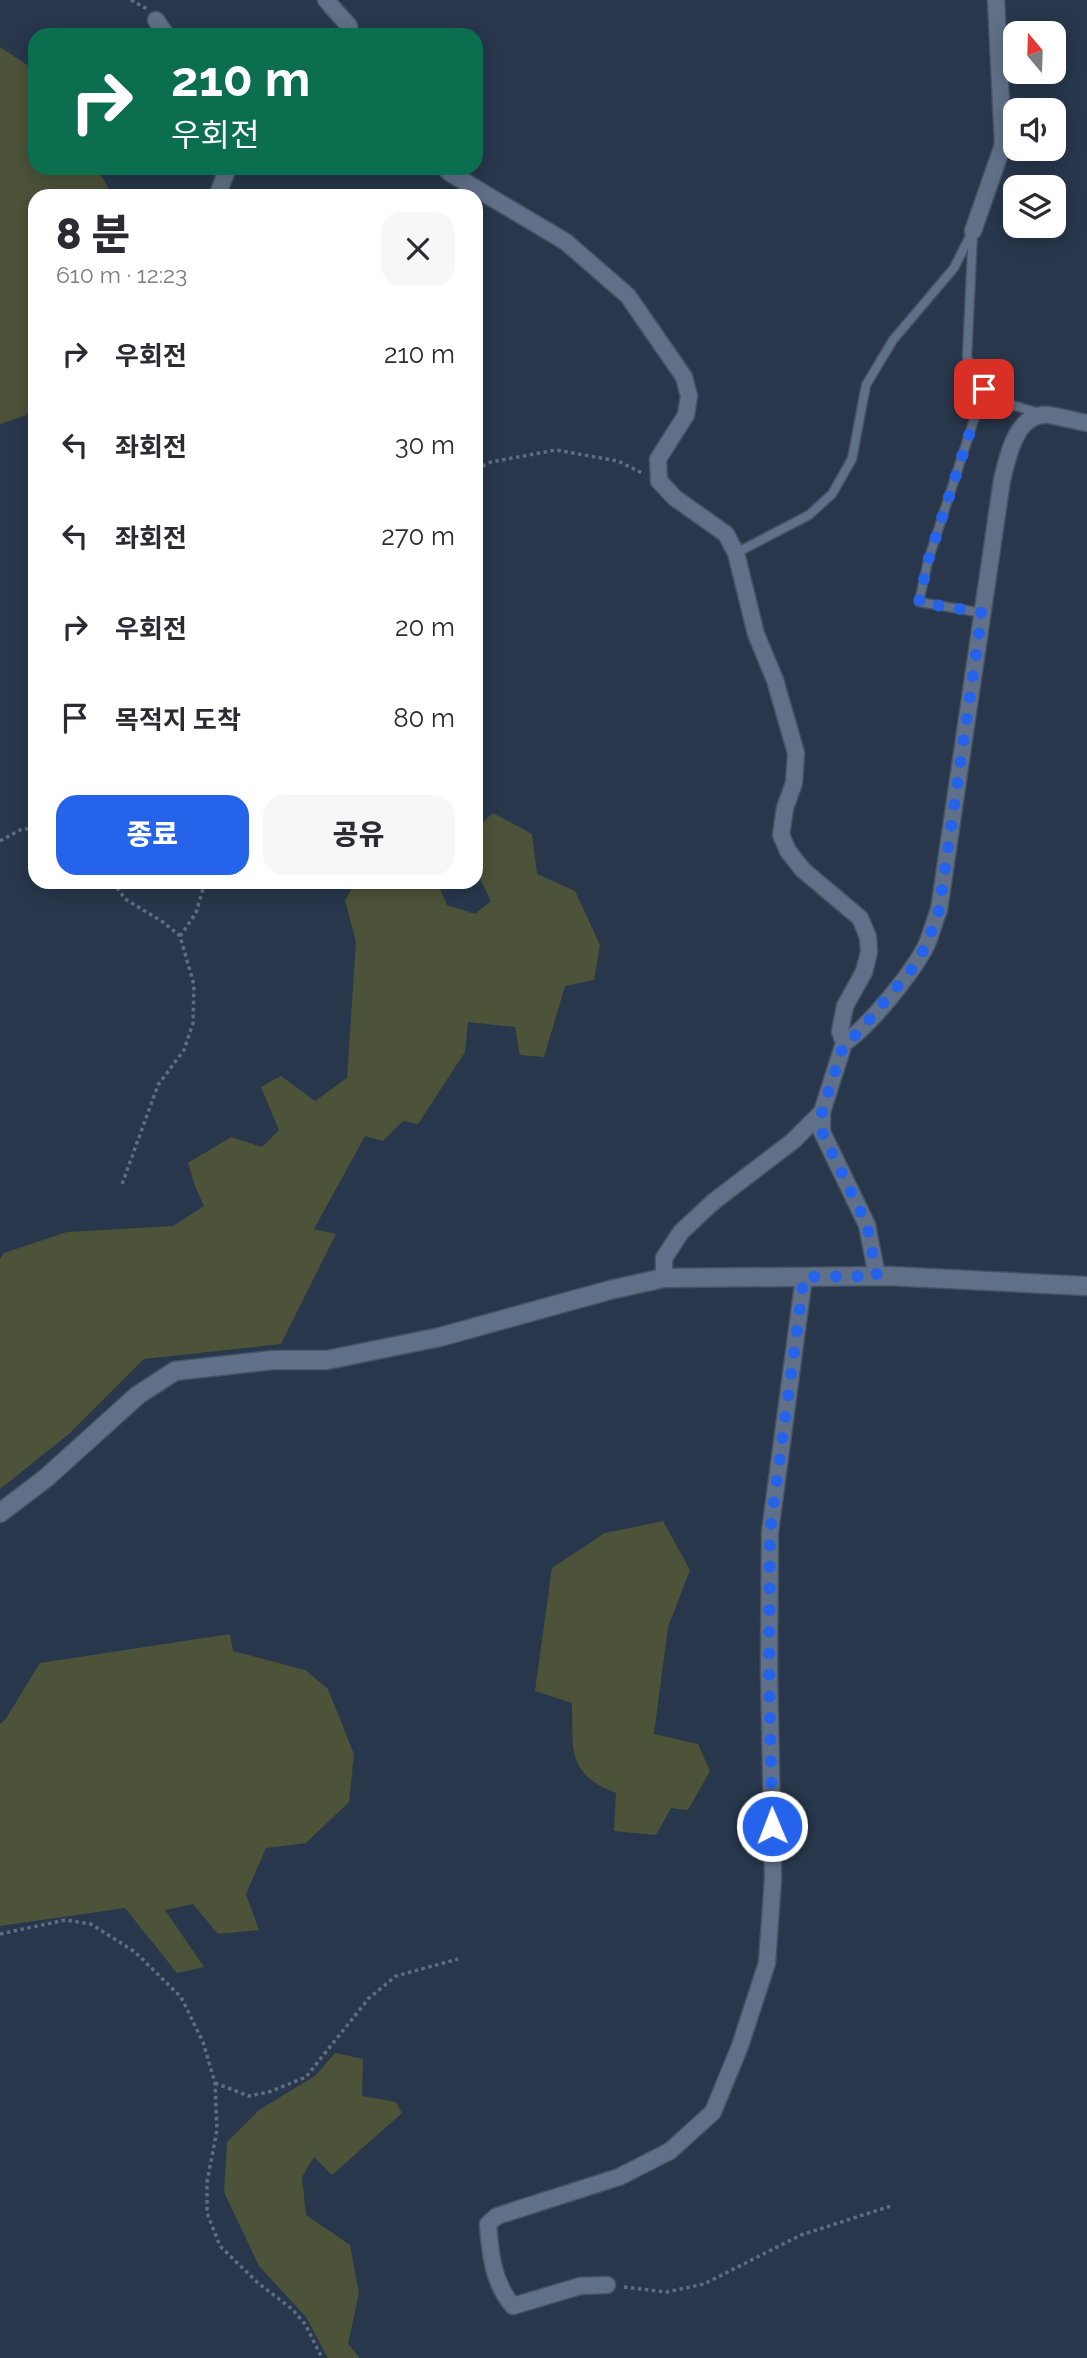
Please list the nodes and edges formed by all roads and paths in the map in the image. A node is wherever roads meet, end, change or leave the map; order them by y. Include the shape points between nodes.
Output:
1 (326, 0) edge
2 (996, 0) edge
3 (156, 20) dead end
4 (161, 28) edge
5 (349, 28) edge
6 (453, 175) edge
7 (477, 189) edge
8 (483, 193) edge
9 (973, 231) junction
10 (982, 396) junction
11 (1046, 415) junction
12 (1087, 423) edge
13 (483, 465) edge
14 (659, 481) junction
15 (736, 553) junction
16 (982, 613) junction
17 (28, 829) edge
18 (0, 841) edge
19 (118, 889) edge
20 (203, 889) edge
21 (180, 936) junction
22 (844, 1043) junction
23 (822, 1112) junction
24 (121, 1187) dead end
25 (877, 1276) junction
26 (804, 1277) junction
27 (664, 1278) junction
28 (1087, 1286) edge
29 (0, 1513) edge
30 (0, 1934) edge
31 (458, 1959) dead end
32 (215, 2083) junction
33 (891, 2206) dead end
34 (607, 2285) joint
35 (322, 2358) edge

1 - 5 street
2 - 9 street via 1003,145
3 - 4 street
6 - 7 street
8 - 14 street via 566,242 628,296 684,377 689,396 686,415 658,459
9 - 10 lane via 967,357 983,382
9 - 15 lane via 954,268 893,340 866,384 852,459 832,494 810,516
10 - 11 lane
10 - 16 lane via 919,602
11 - 12 street
11 - 16 street via 1021,427 1009,456
13 - 14 path via 556,450 618,461
14 - 15 street via 726,534
15 - 22 street via 756,634 796,753 781,835 803,870 860,918 868,937 863,971 845,1006 840,1031
16 - 22 street via 939,910 911,970
17 - 18 path
19 - 21 path via 125,899
20 - 21 path
21 - 24 path via 194,985 193,1023 184,1050 158,1085
22 - 23 street
23 - 25 street via 822,1132 867,1225
23 - 27 street via 681,1233 664,1258
25 - 26 street
25 - 28 street
26 - 27 street
26 - 34 street via 770,1532 774,1879 767,1963 740,2046 713,2112 670,2151 620,2177 497,2216 488,2224 490,2256 503,2294 513,2306 580,2286
27 - 29 street via 440,1337 327,1360 273,1360 175,1371 138,1395
30 - 32 path via 65,1920 91,1924 135,1952 181,1997 204,2042
31 - 32 path via 396,1976 369,1998 306,2077 249,2096
32 - 35 path via 217,2130 207,2182 207,2213 220,2246 292,2309
33 - 34 path via 801,2235 704,2284 667,2292

